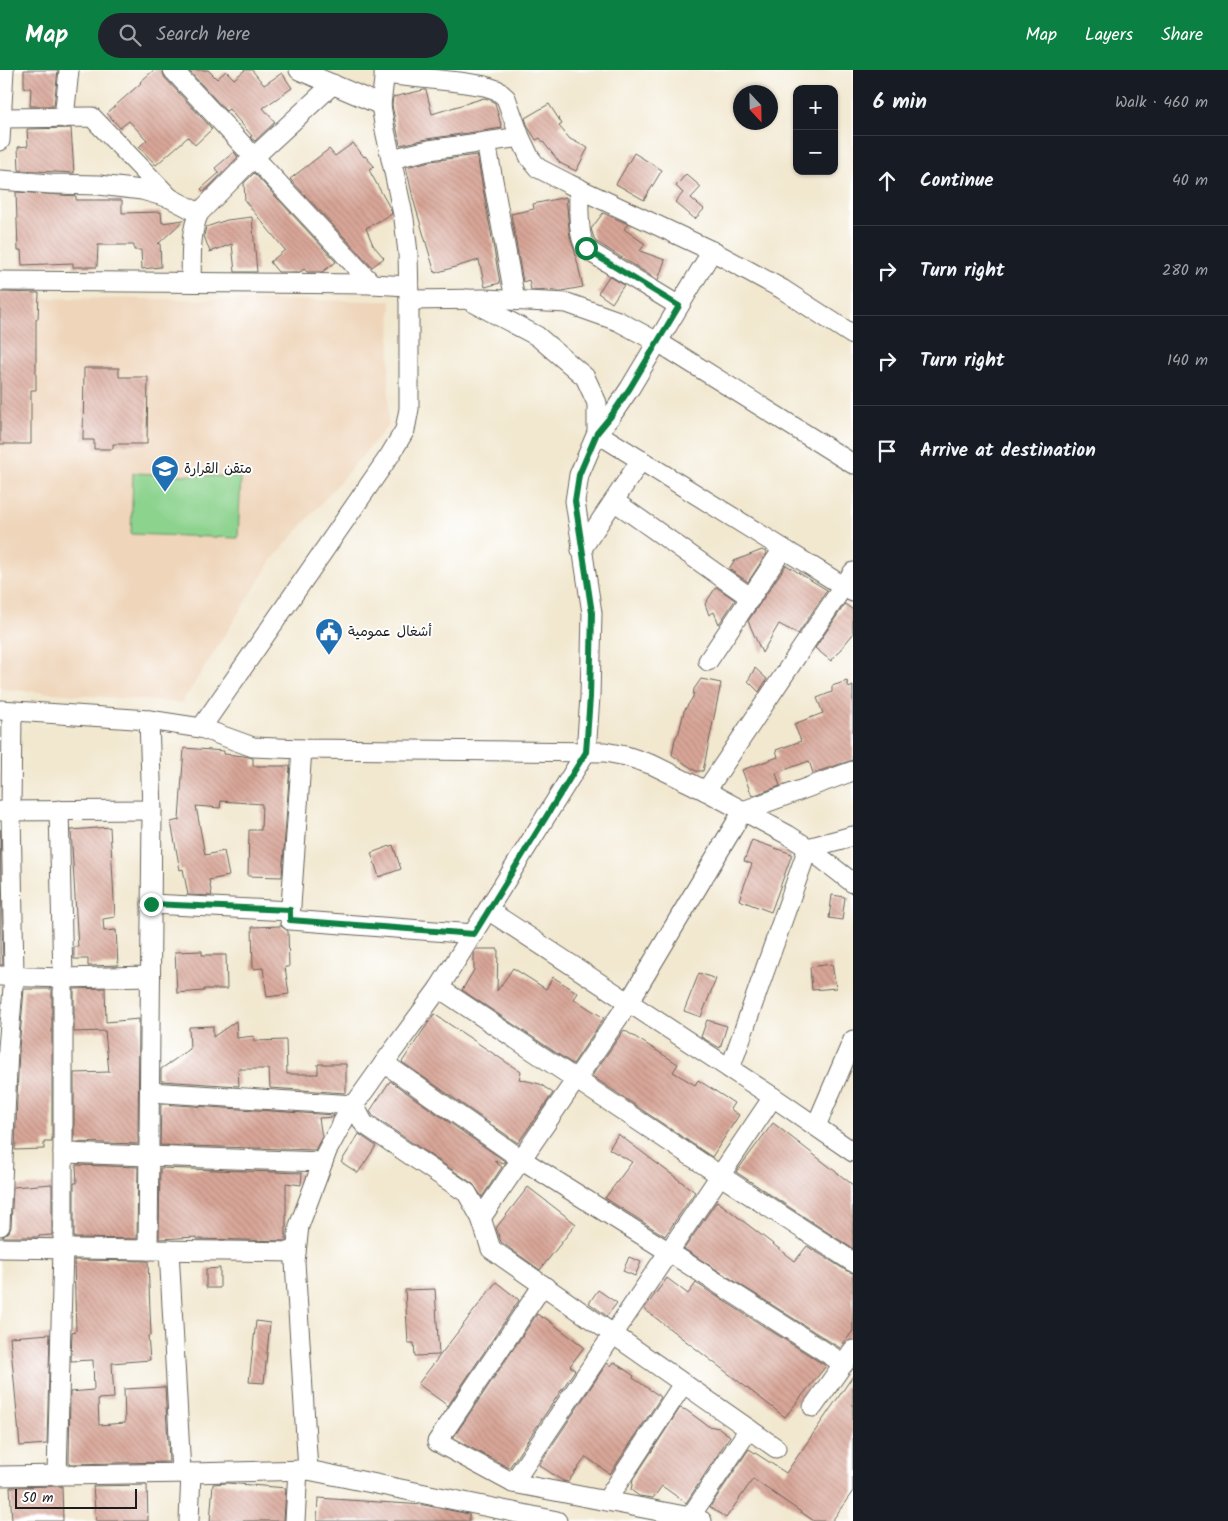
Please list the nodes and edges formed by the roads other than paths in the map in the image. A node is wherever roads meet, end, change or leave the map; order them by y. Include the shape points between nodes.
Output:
1 (4, 70) edge
2 (69, 70) edge
3 (173, 70) edge
4 (299, 70) edge
5 (384, 72) edge
6 (333, 84) junction
7 (381, 105) junction
8 (1, 118) junction
9 (64, 118) junction
10 (520, 137) junction
11 (0, 141) edge
12 (486, 142) junction
13 (254, 157) junction
14 (391, 159) junction
15 (0, 180) edge
16 (579, 188) junction
17 (170, 198) junction
18 (199, 213) junction
19 (712, 251) junction
20 (0, 280) edge
21 (191, 282) junction
22 (372, 284) junction
23 (409, 293) junction
24 (467, 299) junction
25 (515, 300) junction
26 (679, 306) junction
27 (853, 335) edge
28 (658, 342) junction
29 (597, 433) junction
30 (641, 460) junction
31 (853, 464) edge
32 (614, 501) junction
33 (783, 549) junction
34 (582, 550) junction
35 (850, 584) edge
36 (751, 598) junction
37 (708, 661) dead end
38 (6, 711) edge
39 (149, 720) junction
40 (201, 728) junction
41 (302, 748) junction
42 (586, 752) junction
43 (853, 772) edge
44 (706, 791) junction
45 (59, 810) junction
46 (152, 810) junction
47 (6, 811) edge
48 (743, 811) junction
49 (853, 836) edge
50 (808, 848) junction
51 (853, 883) edge
52 (151, 904) junction
53 (290, 910) junction
54 (488, 910) junction
55 (474, 934) junction
56 (7, 976) edge
57 (150, 976) junction
58 (62, 978) junction
59 (439, 988) junction
60 (629, 1002) junction
61 (853, 1040) edge
62 (384, 1063) junction
63 (730, 1069) junction
64 (576, 1079) junction
65 (150, 1092) junction
66 (773, 1097) junction
67 (354, 1105) junction
68 (816, 1126) junction
69 (853, 1152) edge
70 (63, 1154) junction
71 (149, 1156) junction
72 (521, 1159) junction
73 (323, 1162) junction
74 (720, 1176) junction
75 (481, 1218) junction
76 (0, 1226) edge
77 (0, 1248) edge
78 (63, 1249) junction
79 (148, 1250) junction
80 (169, 1250) junction
81 (296, 1252) junction
82 (669, 1252) junction
83 (853, 1262) edge
84 (543, 1286) junction
85 (613, 1335) junction
86 (848, 1357) edge
87 (683, 1384) junction
88 (813, 1407) dead end
89 (749, 1429) junction
90 (776, 1448) dead end
91 (303, 1470) junction
92 (186, 1473) junction
93 (58, 1475) junction
94 (0, 1476) edge
95 (513, 1483) junction
96 (606, 1501) junction
97 (483, 1514) edge
98 (696, 1519) edge
99 (189, 1521) edge
100 (295, 1521) edge
101 (557, 1521) edge

1 - 8 street
2 - 9 street
3 - 13 street
4 - 6 street
5 - 7 street
5 - 10 street via 498,90 506,98
6 - 7 street
6 - 13 street
7 - 14 street
8 - 9 street
8 - 11 street
9 - 17 street via 92,117
10 - 12 street
10 - 16 street via 538,168
12 - 14 street
12 - 25 street
13 - 18 street
13 - 22 street
14 - 23 street via 404,219
15 - 17 street via 99,185 142,190
16 - 19 street
16 - 26 street via 581,230 586,248
17 - 18 street
18 - 21 street via 193,234
19 - 26 street
19 - 27 street via 782,289
20 - 21 street
21 - 22 street
22 - 23 street
23 - 24 street
23 - 40 street via 409,409 405,430
24 - 25 street
24 - 29 street via 537,336 585,377 597,403
25 - 28 street via 567,303 618,321
26 - 28 street
28 - 29 street
28 - 31 street
29 - 30 street
29 - 34 street via 579,475 575,501
30 - 32 street
30 - 33 street
32 - 34 street
32 - 36 street
33 - 35 street
33 - 36 street
34 - 42 street via 592,613
35 - 44 street
36 - 37 street
38 - 39 street
38 - 47 street
39 - 40 street
39 - 46 street
40 - 41 street via 254,747
41 - 42 street
41 - 53 street
42 - 44 street via 626,756 653,765
42 - 54 street
43 - 48 street
44 - 48 street
45 - 46 street
45 - 47 street
45 - 58 street
46 - 52 street
47 - 56 street
48 - 50 street
48 - 60 street
49 - 50 street
50 - 51 street
50 - 63 street
52 - 53 street
52 - 57 street
53 - 55 street via 290,920
54 - 55 street
54 - 60 street
55 - 59 street
56 - 58 street
56 - 76 street via 8,1048
57 - 58 street
57 - 65 street
58 - 70 street
59 - 62 street
59 - 64 street
60 - 63 street
60 - 64 street
61 - 68 street
62 - 67 street
62 - 72 street
63 - 66 street
64 - 72 street
64 - 74 street
65 - 67 street
65 - 71 street
66 - 68 street
66 - 74 street
67 - 73 street
67 - 75 street via 364,1124 467,1193
68 - 69 street
70 - 71 street
70 - 78 street
71 - 73 street
71 - 79 street
72 - 75 street
72 - 82 street
73 - 81 street via 299,1226
74 - 82 street
74 - 83 street
75 - 84 street via 491,1249
77 - 78 street
78 - 79 street
78 - 93 street
79 - 80 street
80 - 81 street
80 - 92 street
81 - 91 street
82 - 85 street
82 - 86 street
84 - 85 street
84 - 95 street via 437,1442
85 - 87 street
85 - 95 street
86 - 88 street
87 - 89 street
87 - 96 street
89 - 90 street
89 - 98 street
91 - 92 street
91 - 97 street
91 - 100 street
92 - 93 street
92 - 99 street
93 - 94 street
95 - 96 street
96 - 98 street
97 - 101 street

